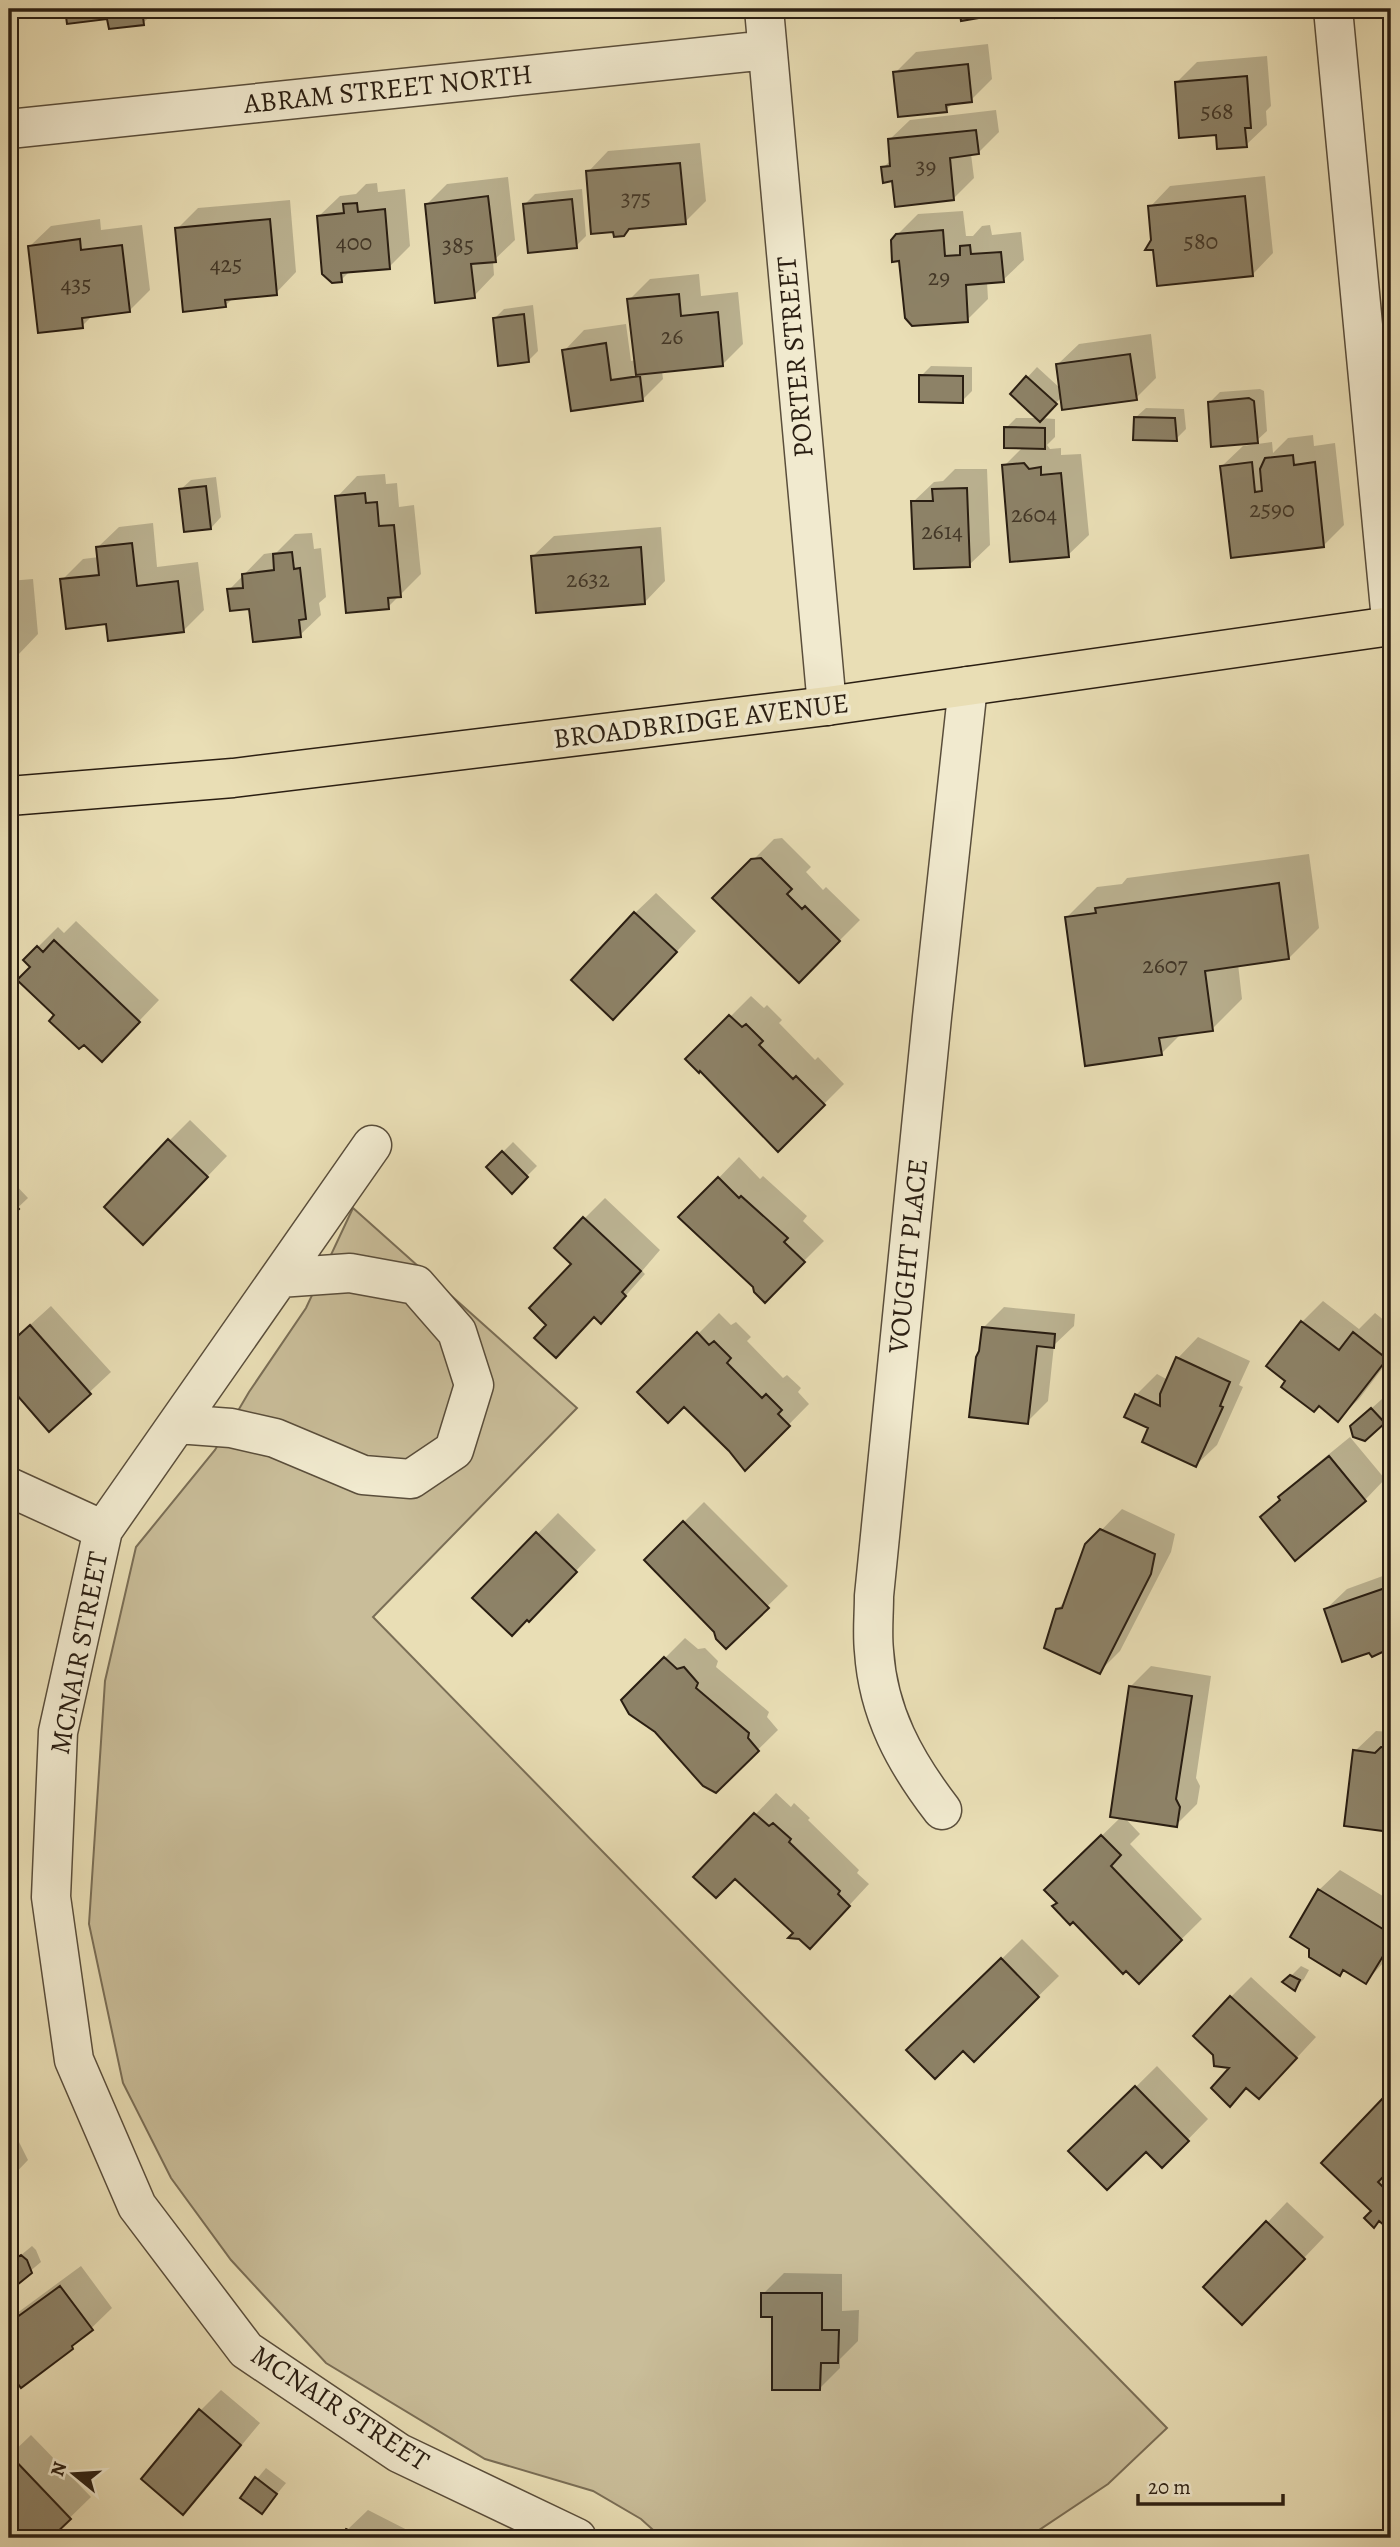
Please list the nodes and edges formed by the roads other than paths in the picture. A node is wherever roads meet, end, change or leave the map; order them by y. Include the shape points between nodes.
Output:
1 (764, 9) edge
2 (1332, 9) edge
3 (767, 50) junction
4 (9, 129) edge
5 (1391, 621) edge
6 (1391, 626) edge
7 (968, 686) junction
8 (827, 706) junction
9 (9, 796) edge
10 (372, 1146) dead end
11 (279, 1278) junction
12 (177, 1424) junction
13 (9, 1487) edge
14 (103, 1530) junction
15 (942, 1810) dead end
16 (577, 2538) edge

1 - 3 street, PORTER STREET
2 - 5 street
3 - 4 street, ABRAM STREET NORTH
3 - 8 street, PORTER STREET
6 - 7 main road, BROADBRIDGE AVENUE
7 - 8 main road, BROADBRIDGE AVENUE
7 - 15 street, VOUGHT PLACE via 873,1634 876,1676 886,1716 919,1780
8 - 9 main road, BROADBRIDGE AVENUE via 233,778
10 - 11 street
11 - 12 street
11 - 12 street via 350,1273 415,1285 457,1332 474,1385 454,1450 411,1479 363,1475 275,1438 231,1428
12 - 14 street
13 - 14 street
14 - 16 street, MCNAIR STREET via 58,1732 51,1897 74,2060 137,2206 246,2350 399,2453

